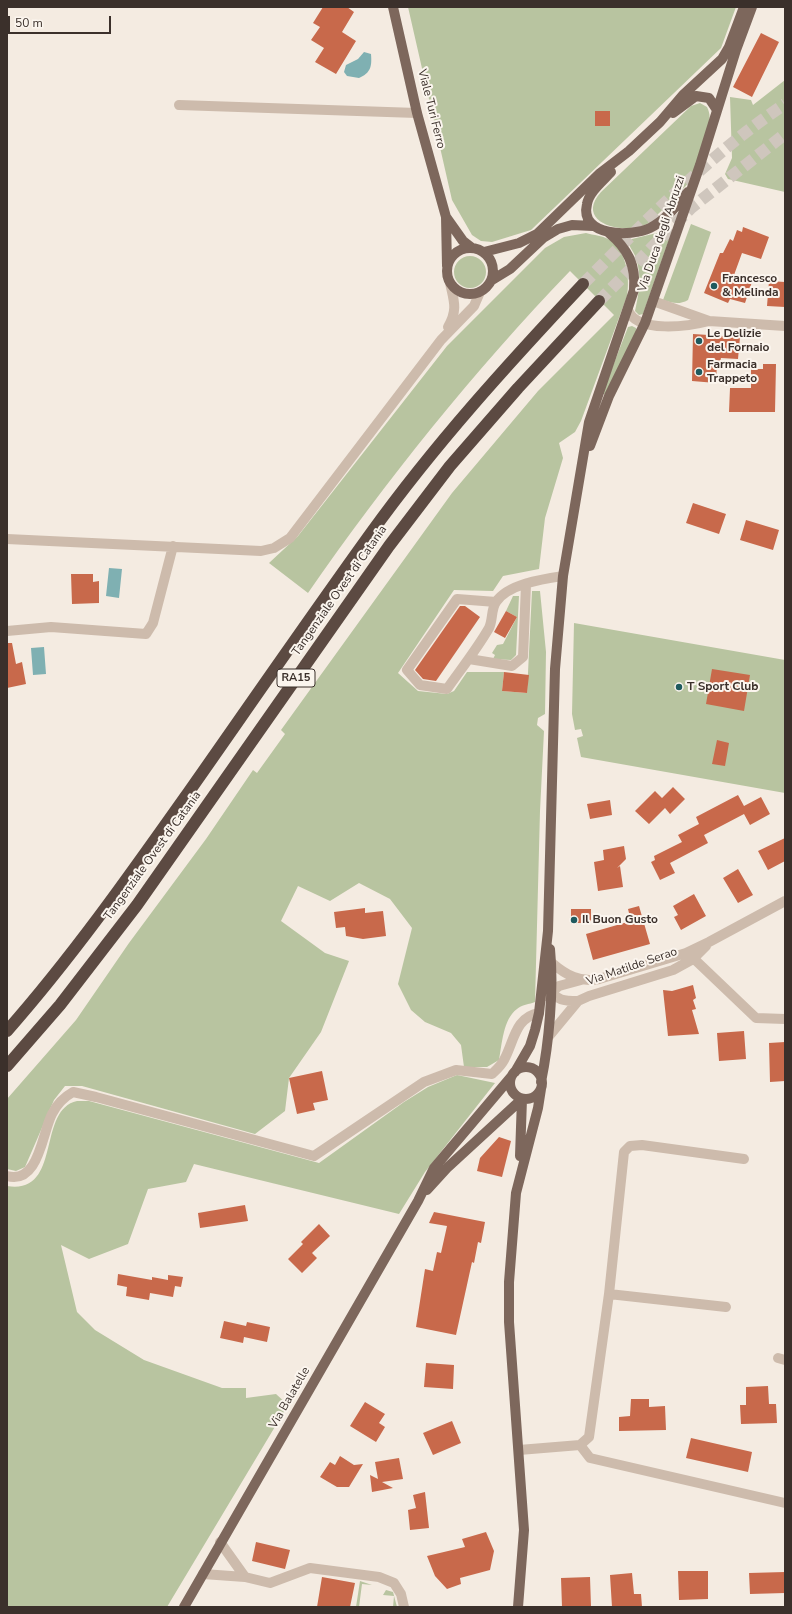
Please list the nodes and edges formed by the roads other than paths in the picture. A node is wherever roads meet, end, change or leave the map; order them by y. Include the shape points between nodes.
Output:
1 (393, 7) edge
2 (744, 7) edge
3 (752, 7) edge
4 (179, 105) dead end
5 (717, 110) junction
6 (417, 113) junction
7 (660, 122) junction
8 (629, 151) junction
9 (692, 187) junction
10 (446, 217) junction
11 (593, 226) junction
12 (609, 233) junction
13 (472, 248) junction
14 (484, 252) junction
15 (447, 266) junction
16 (492, 280) junction
17 (450, 283) junction
18 (583, 284) tunnel mouth
19 (480, 292) junction
20 (599, 301) tunnel mouth
21 (652, 301) junction
22 (628, 310) junction
23 (709, 321) junction
24 (645, 323) junction
25 (785, 326) edge
26 (441, 340) junction
27 (583, 465) junction
28 (7, 539) edge
29 (173, 546) junction
30 (563, 576) junction
31 (526, 585) junction
32 (513, 587) junction
33 (496, 602) junction
34 (490, 626) junction
35 (7, 631) edge
36 (469, 658) junction
37 (785, 901) edge
38 (548, 931) junction
39 (690, 956) junction
40 (552, 963) junction
41 (542, 980) junction
42 (583, 980) junction
43 (550, 991) junction
44 (540, 1002) junction
45 (578, 1002) junction
46 (539, 1013) junction
47 (785, 1019) edge
48 (7, 1031) edge
49 (549, 1036) junction
50 (7, 1066) edge
51 (513, 1074) junction
52 (541, 1085) junction
53 (522, 1099) junction
54 (501, 1118) junction
55 (521, 1127) junction
56 (744, 1159) dead end
57 (520, 1174) junction
58 (7, 1176) edge
59 (418, 1201) junction
60 (609, 1294) junction
61 (726, 1307) dead end
62 (580, 1445) junction
63 (519, 1450) junction
64 (785, 1503) edge
65 (220, 1542) junction
66 (204, 1574) junction
67 (245, 1577) junction
68 (184, 1607) edge
69 (404, 1607) edge
70 (518, 1607) edge

1 - 6 main road, Viale Turi Ferro
2 - 7 main road via 722,59 683,95
3 - 5 main road, Via Duca degli Abruzzi
4 - 6 street
5 - 7 main road via 709,98 696,96
5 - 9 main road, Via Duca degli Abruzzi
6 - 10 main road, Viale Turi Ferro
7 - 8 main road
8 - 11 main road via 598,186 587,203 588,216
8 - 14 main road via 599,174 537,234 519,243
9 - 12 main road via 671,212 652,227 632,234
9 - 21 main road, Via Duca degli Abruzzi
10 - 13 main road via 463,241
10 - 15 main road
11 - 12 main road
11 - 16 main road via 572,225 558,229 543,238 510,269
12 - 22 main road via 624,248 632,263 634,285
13 - 14 main road
13 - 15 main road via 456,252
14 - 16 main road via 492,263
15 - 17 main road
16 - 19 main road
17 - 19 main road via 463,294
17 - 26 street via 454,315
18 - 48 highway, Tangenziale Ovest di Catania / RA15 via 502,370 433,451 372,532 119,892 44,989
19 - 26 street via 474,306
20 - 50 highway, Tangenziale Ovest di Catania / RA15 via 450,466 389,546 137,905 60,1005
21 - 23 street
21 - 24 main road, Via Duca degli Abruzzi
22 - 24 street via 634,320
22 - 27 main road via 589,422
23 - 24 street via 692,326 654,326
23 - 25 street
24 - 27 main road, Via Duca degli Abruzzi via 609,396
26 - 29 street via 290,538 281,545 261,551
27 - 30 main road
28 - 29 street
29 - 35 street via 153,623 146,634 51,627
30 - 31 street via 537,580
30 - 38 main road via 555,669
31 - 32 street
31 - 36 street via 523,657 512,666
32 - 33 street
32 - 34 street
33 - 34 street
33 - 36 street via 457,599 407,670 420,685 447,689
34 - 36 street
37 - 39 street, Via Matilde Serao via 709,942
38 - 40 main road
38 - 41 main road
39 - 42 street, Via Matilde Serao via 599,979
39 - 45 street, Via Matilde Serao via 673,970 589,996
39 - 47 street via 756,1018
40 - 42 street, Via Matilde Serao via 571,977
40 - 43 main road
41 - 43 street
41 - 44 main road
42 - 43 street
43 - 44 street
43 - 45 street via 561,1000
43 - 49 main road
44 - 46 main road
45 - 49 street, Via Matilde Serao
46 - 51 main road via 530,1046
46 - 58 street via 530,1014 519,1024 504,1059 492,1074 456,1070 424,1082 314,1156 73,1092 58,1104 52,1114 29,1172 20,1177
49 - 52 main road
51 - 52 main road via 524,1068 531,1069 539,1075
51 - 53 main road via 511,1090
51 - 59 main road via 434,1168
52 - 53 main road via 534,1097
52 - 57 main road via 538,1108
53 - 54 main road
53 - 55 main road
54 - 55 main road via 511,1118
54 - 59 main road via 448,1167
55 - 57 main road
56 - 60 street via 642,1145 630,1146 624,1152
57 - 63 main road via 513,1213 509,1282 509,1322
59 - 65 main road, Via Balatelle
60 - 61 street
60 - 62 street via 589,1436
62 - 63 street
62 - 64 street via 590,1458
63 - 70 main road via 524,1530
65 - 66 main road, Via Balatelle
65 - 67 street
66 - 67 street
66 - 68 main road, Via Balatelle
67 - 69 street via 270,1583 310,1568 379,1577 394,1583 401,1594

